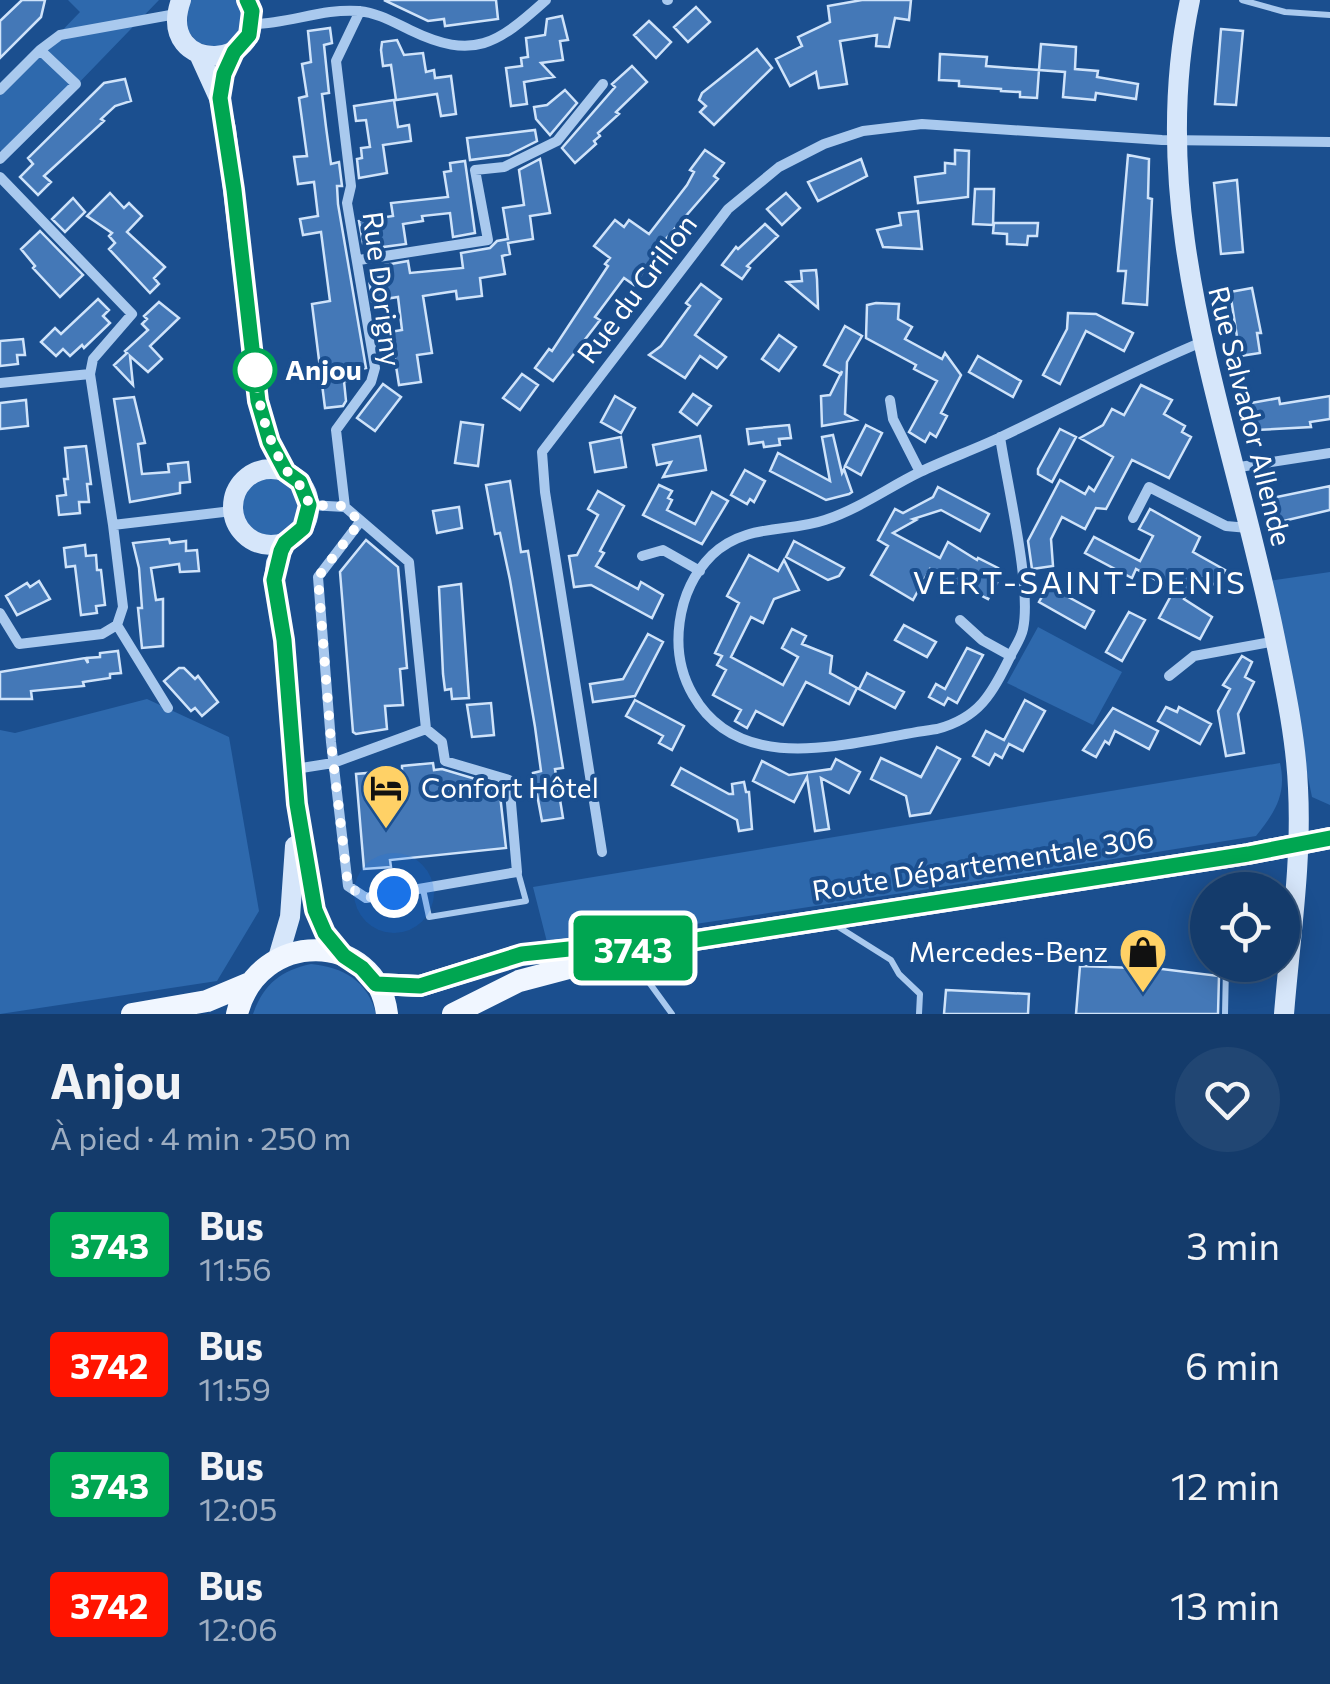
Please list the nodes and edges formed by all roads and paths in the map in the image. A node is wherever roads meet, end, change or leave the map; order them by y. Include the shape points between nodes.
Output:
1 (247, 0) edge
2 (331, 0) edge
3 (546, 0) edge
4 (1190, 0) edge
5 (1242, 0) edge
6 (179, 7) edge
7 (339, 11) junction
8 (360, 11) junction
9 (1330, 15) edge
10 (252, 24) junction
11 (40, 50) junction
12 (234, 52) junction
13 (199, 54) junction
14 (603, 84) dead end
15 (0, 90) edge
16 (220, 98) junction
17 (1177, 140) junction
18 (1330, 142) edge
19 (0, 160) edge
20 (0, 177) edge
21 (359, 260) junction
22 (1202, 342) junction
23 (90, 374) junction
24 (0, 383) edge
25 (890, 400) dead end
26 (1000, 437) junction
27 (270, 442) junction
28 (1330, 453) edge
29 (1234, 468) junction
30 (258, 470) junction
31 (286, 472) junction
32 (920, 472) junction
33 (309, 505) junction
34 (344, 506) junction
35 (232, 511) junction
36 (1133, 518) dead end
37 (360, 522) junction
38 (113, 525) junction
39 (1248, 528) junction
40 (252, 541) junction
41 (285, 543) junction
42 (642, 556) dead end
43 (700, 570) junction
44 (274, 580) junction
45 (0, 612) edge
46 (960, 620) dead end
47 (117, 625) junction
48 (1276, 641) junction
49 (1011, 656) junction
50 (1169, 676) dead end
51 (168, 708) dead end
52 (426, 728) junction
53 (333, 763) junction
54 (295, 769) junction
55 (297, 804) junction
56 (1330, 838) edge
57 (1298, 843) junction
58 (602, 852) dead end
59 (517, 872) junction
60 (423, 888) junction
61 (825, 918) junction
62 (644, 948) junction
63 (344, 956) junction
64 (278, 958) junction
65 (607, 959) junction
66 (1226, 982) edge
67 (250, 983) junction
68 (376, 984) junction
69 (132, 1014) edge
70 (238, 1014) edge
71 (388, 1014) edge
72 (453, 1014) edge
73 (672, 1014) edge
74 (919, 1014) edge
75 (1225, 1014) edge
76 (1284, 1014) edge

1 - 10 street
2 - 7 street
3 - 8 street via 498,40 476,46 434,42
4 - 17 street, Rue Salvador Allende
5 - 9 lane
6 - 11 street via 60,36
6 - 13 street via 178,30
7 - 8 street
7 - 10 street
8 - 21 street, Rue Dorigny via 336,62 352,186 347,203
10 - 12 street
11 - 15 street
11 - 19 street via 76,84
12 - 13 street
12 - 16 street
13 - 16 street
14 - 21 street via 557,141 504,167 475,170 488,240
16 - 27 street via 258,401
17 - 18 street, Rue du Grillon
17 - 22 street, Rue Salvador Allende via 1186,260
17 - 58 street, Rue du Grillon via 922,124 863,131 779,167 701,240 542,452
20 - 23 street via 132,314 93,360
21 - 34 street, Rue Dorigny via 375,368 336,430
22 - 26 street
22 - 29 street, Rue Salvador Allende
23 - 24 street
23 - 38 street
25 - 32 street
26 - 32 street
26 - 49 street via 1024,599 1023,631
27 - 30 street
27 - 31 street
28 - 29 street
29 - 39 street, Rue Salvador Allende
30 - 31 street
30 - 35 street via 241,482
31 - 33 street via 300,482
32 - 43 street via 824,521 740,536
33 - 34 street
33 - 41 street via 303,528
34 - 37 street
35 - 38 street
35 - 40 street
36 - 39 street via 1148,486 1226,526
37 - 52 street via 409,562
37 - 53 street via 318,577
38 - 47 street via 122,607
39 - 48 street, Rue Salvador Allende
40 - 41 street
40 - 44 street
41 - 44 street
42 - 43 street via 663,550
43 - 49 street via 682,605 678,635 689,688 731,735 779,749 955,724 983,706
44 - 54 street
45 - 47 street via 19,644 102,634
46 - 49 street
47 - 51 street
48 - 50 street via 1194,656
48 - 57 street, Rue Salvador Allende via 1298,786
52 - 53 street
52 - 59 street via 442,742 445,761 509,780
53 - 54 street
53 - 60 street via 348,886 366,898
54 - 55 street
55 - 63 street via 315,910
55 - 64 street via 290,918
56 - 57 main road, Route Départementale 306
57 - 61 main road, Route Départementale 306
57 - 76 street, Rue Salvador Allende
59 - 60 street
59 - 60 lane via 526,901 429,918
61 - 62 main road, Route Départementale 306
61 - 74 lane via 891,960 920,994
62 - 65 main road, Route Départementale 306
62 - 68 main road, Route Départementale 306 via 522,954 420,986
63 - 64 main road via 305,950
63 - 68 main road
64 - 67 main road
65 - 72 main road, Route Départementale 306 via 519,981
65 - 73 lane via 648,981
66 - 75 lane
67 - 69 main road via 207,1002
67 - 70 main road
68 - 71 main road

